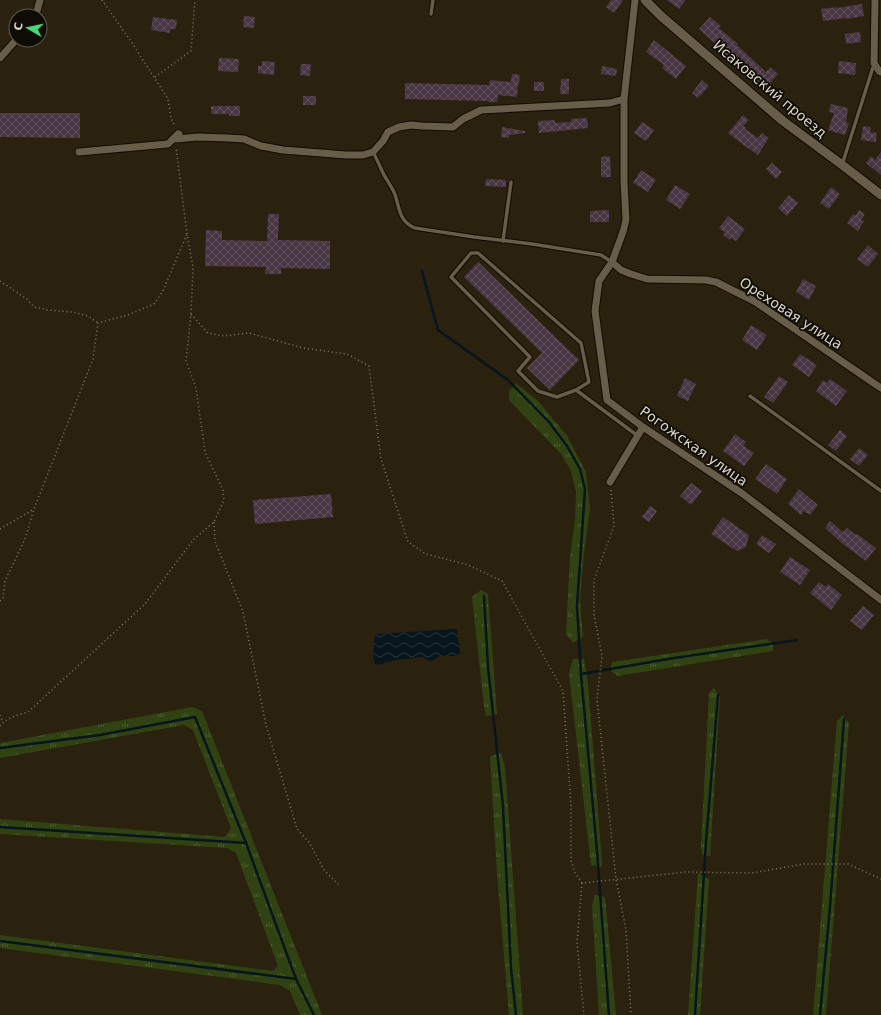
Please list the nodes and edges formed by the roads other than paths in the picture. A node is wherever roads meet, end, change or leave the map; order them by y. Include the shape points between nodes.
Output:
1 (433, 0) edge
2 (635, 0) edge
3 (645, 0) edge
4 (875, 0) edge
5 (431, 14) dead end
6 (9, 48) edge
7 (0, 58) edge
8 (874, 63) junction
9 (881, 72) edge
10 (624, 99) junction
11 (79, 152) dead end
12 (373, 152) junction
13 (842, 165) junction
14 (511, 182) dead end
15 (881, 195) edge
16 (503, 241) junction
17 (612, 262) junction
18 (881, 388) edge
19 (576, 390) junction
20 (750, 396) dead end
21 (644, 427) junction
22 (638, 436) junction
23 (610, 482) road end
24 (881, 490) edge
25 (881, 600) edge

1 - 5 lane
2 - 10 street, Рогожская улица
3 - 13 street, Исаковский проезд via 782,121
4 - 8 street
6 - 7 street
8 - 9 street
8 - 13 lane
10 - 12 street via 610,103 481,110 453,127 399,127 388,132
10 - 17 street, Рогожская улица via 626,220
11 - 12 street via 168,144 177,136 244,139 261,146 283,150 346,155
12 - 16 lane via 408,225
13 - 15 street, Исаковский проезд
14 - 16 lane
16 - 17 lane via 600,255
17 - 18 street, Ореховая улица via 621,270 647,279 706,280 726,286 754,301
17 - 21 street, Рогожская улица via 599,281 594,310 607,400
19 - 19 lane via 557,397 538,391 518,371 530,357 451,277 471,253 478,253 581,343 589,382
19 - 22 lane
20 - 24 lane
21 - 22 street
21 - 25 street, Рогожская улица via 743,494
22 - 23 street

